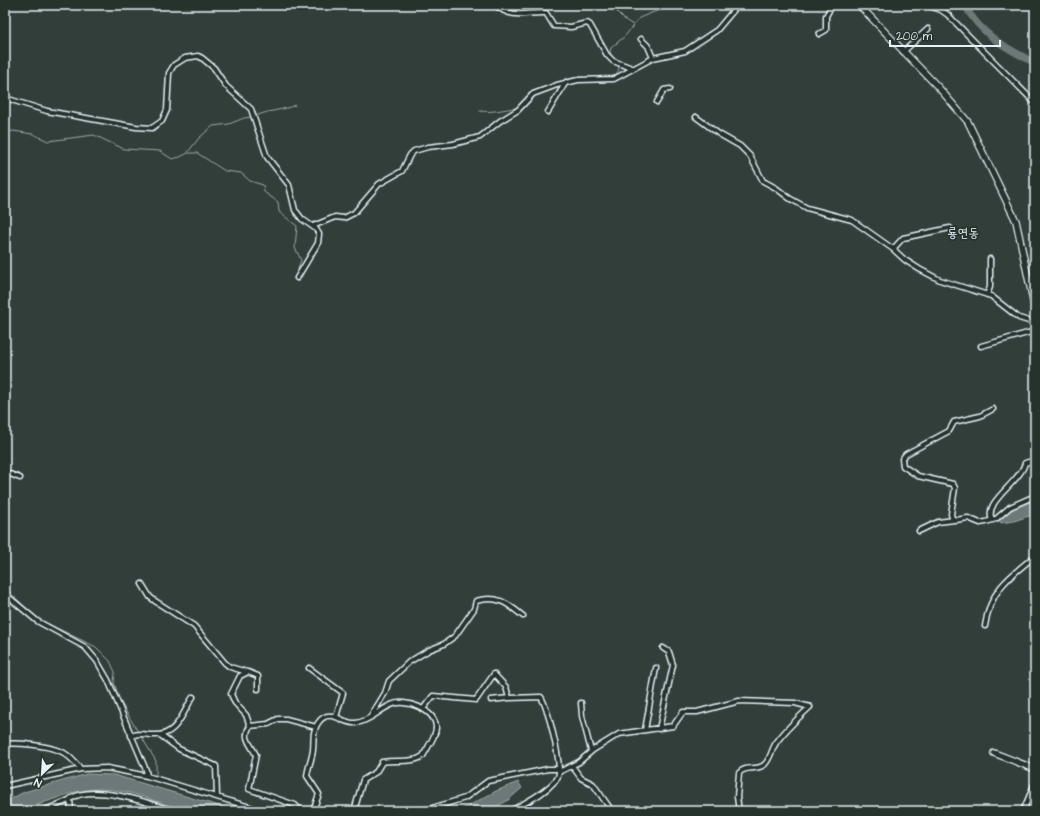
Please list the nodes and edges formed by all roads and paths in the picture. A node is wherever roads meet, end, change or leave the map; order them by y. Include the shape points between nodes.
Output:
1 (495, 5) edge
2 (738, 5) edge
3 (832, 5) edge
4 (859, 5) edge
5 (927, 5) edge
6 (928, 29) dead end
7 (819, 34) dead end
8 (641, 39) dead end
9 (903, 52) junction
10 (653, 58) junction
11 (632, 68) junction
12 (567, 82) junction
13 (670, 90) dead end
14 (5, 98) edge
15 (657, 102) dead end
16 (1035, 103) edge
17 (548, 112) dead end
18 (696, 117) dead end
19 (313, 226) junction
20 (950, 228) dead end
21 (893, 249) junction
22 (990, 259) dead end
23 (297, 278) dead end
24 (987, 295) junction
25 (1035, 310) edge
26 (1035, 323) edge
27 (1035, 331) edge
28 (981, 346) dead end
29 (993, 409) dead end
30 (1035, 460) edge
31 (5, 472) edge
32 (20, 478) dead end
33 (1035, 496) edge
34 (956, 520) junction
35 (992, 520) junction
36 (918, 531) dead end
37 (1035, 556) edge
38 (142, 584) dead end
39 (5, 594) edge
40 (523, 616) dead end
41 (985, 626) dead end
42 (663, 648) dead end
43 (309, 668) dead end
44 (656, 668) dead end
45 (248, 672) junction
46 (258, 688) dead end
47 (193, 697) dead end
48 (509, 698) junction
49 (491, 700) dead end
50 (581, 703) dead end
51 (423, 709) junction
52 (336, 717) junction
53 (370, 718) junction
54 (250, 726) junction
55 (316, 727) junction
56 (659, 729) junction
57 (644, 730) junction
58 (131, 736) junction
59 (160, 736) junction
60 (5, 744) edge
61 (591, 751) junction
62 (994, 752) dead end
63 (572, 766) junction
64 (82, 769) junction
65 (1035, 769) edge
66 (559, 771) junction
67 (147, 776) junction
68 (1035, 783) edge
69 (5, 786) edge
70 (217, 797) junction
71 (69, 800) junction
72 (43, 811) edge
73 (71, 811) edge
74 (173, 811) edge
75 (263, 811) edge
76 (301, 811) edge
77 (313, 811) edge
78 (354, 811) edge
79 (422, 811) edge
80 (511, 811) edge
81 (612, 811) edge
82 (739, 811) edge
83 (1023, 811) edge

1 - 11 street via 506,12 519,15 546,13 554,26 571,27 587,23 613,61
2 - 10 street via 717,30 694,45 678,53
3 - 7 street via 826,16 826,30
4 - 9 main road
5 - 16 street via 948,15
6 - 9 street
8 - 10 street via 648,46
9 - 25 main road via 953,104 974,132 1016,221
10 - 11 street
11 - 12 street via 614,79
12 - 17 street
12 - 19 street via 533,94 518,110 500,120 480,137 414,151 402,171 379,184 354,213
13 - 15 street via 664,90
14 - 19 street via 47,111 152,128 162,121 167,110 171,68 181,59 198,56 214,68 226,86 252,109 267,157 289,185 295,210 302,219
18 - 21 street via 740,146 750,156 763,181 783,195 807,208 852,220
19 - 23 street via 320,238
20 - 21 street via 903,238
21 - 24 street via 905,260 940,280
22 - 24 street via 990,287
24 - 26 street via 1019,318
27 - 28 street
29 - 34 street via 980,416 954,422 949,431 906,454 902,459 904,468 918,476 953,484 955,488 951,514
30 - 35 street via 1025,463 1012,484 992,504
31 - 32 street
33 - 35 street via 1010,506
34 - 35 street via 968,518 983,523
34 - 36 street via 938,522
37 - 41 street via 996,590 989,606
38 - 45 street via 155,601 194,626 230,667
39 - 58 street via 30,616 77,643 94,656 105,672
40 - 53 street via 509,604 489,597 476,601 474,609 455,636 409,662 389,681
42 - 56 street via 669,652 673,665
43 - 52 street via 343,694
44 - 57 street
45 - 46 street via 258,676
45 - 54 street via 240,676 231,694 246,715
47 - 59 street via 173,730
48 - 49 street
48 - 51 street via 506,686 494,674 476,700 433,696
48 - 66 street via 541,697 547,713
50 - 61 street
51 - 53 street via 406,703 397,703
51 - 78 street via 432,716 436,728 423,756 405,761 382,762 376,772 363,780
52 - 53 street via 351,723
52 - 55 street via 333,715 321,720
54 - 55 street via 286,718
54 - 76 street via 246,738 256,753 256,758 249,789 295,805
55 - 77 street via 307,776 319,794
56 - 57 street
56 - 82 street via 673,726 683,712 716,708 735,701 795,703 810,708 782,734 769,759 762,766 745,769 739,773
57 - 61 street via 619,734
58 - 59 street via 142,733
58 - 67 street
59 - 70 street via 179,749 216,766
60 - 64 street via 17,743 61,751
61 - 63 street
62 - 65 main road
63 - 66 street
63 - 81 street via 581,778 593,784
64 - 67 street via 107,768
64 - 69 street
66 - 79 street via 548,769 488,781 465,798
66 - 80 street via 555,782
67 - 70 street
68 - 83 street
70 - 75 street
71 - 72 street
71 - 73 street
71 - 74 street via 78,795 102,794 128,798

